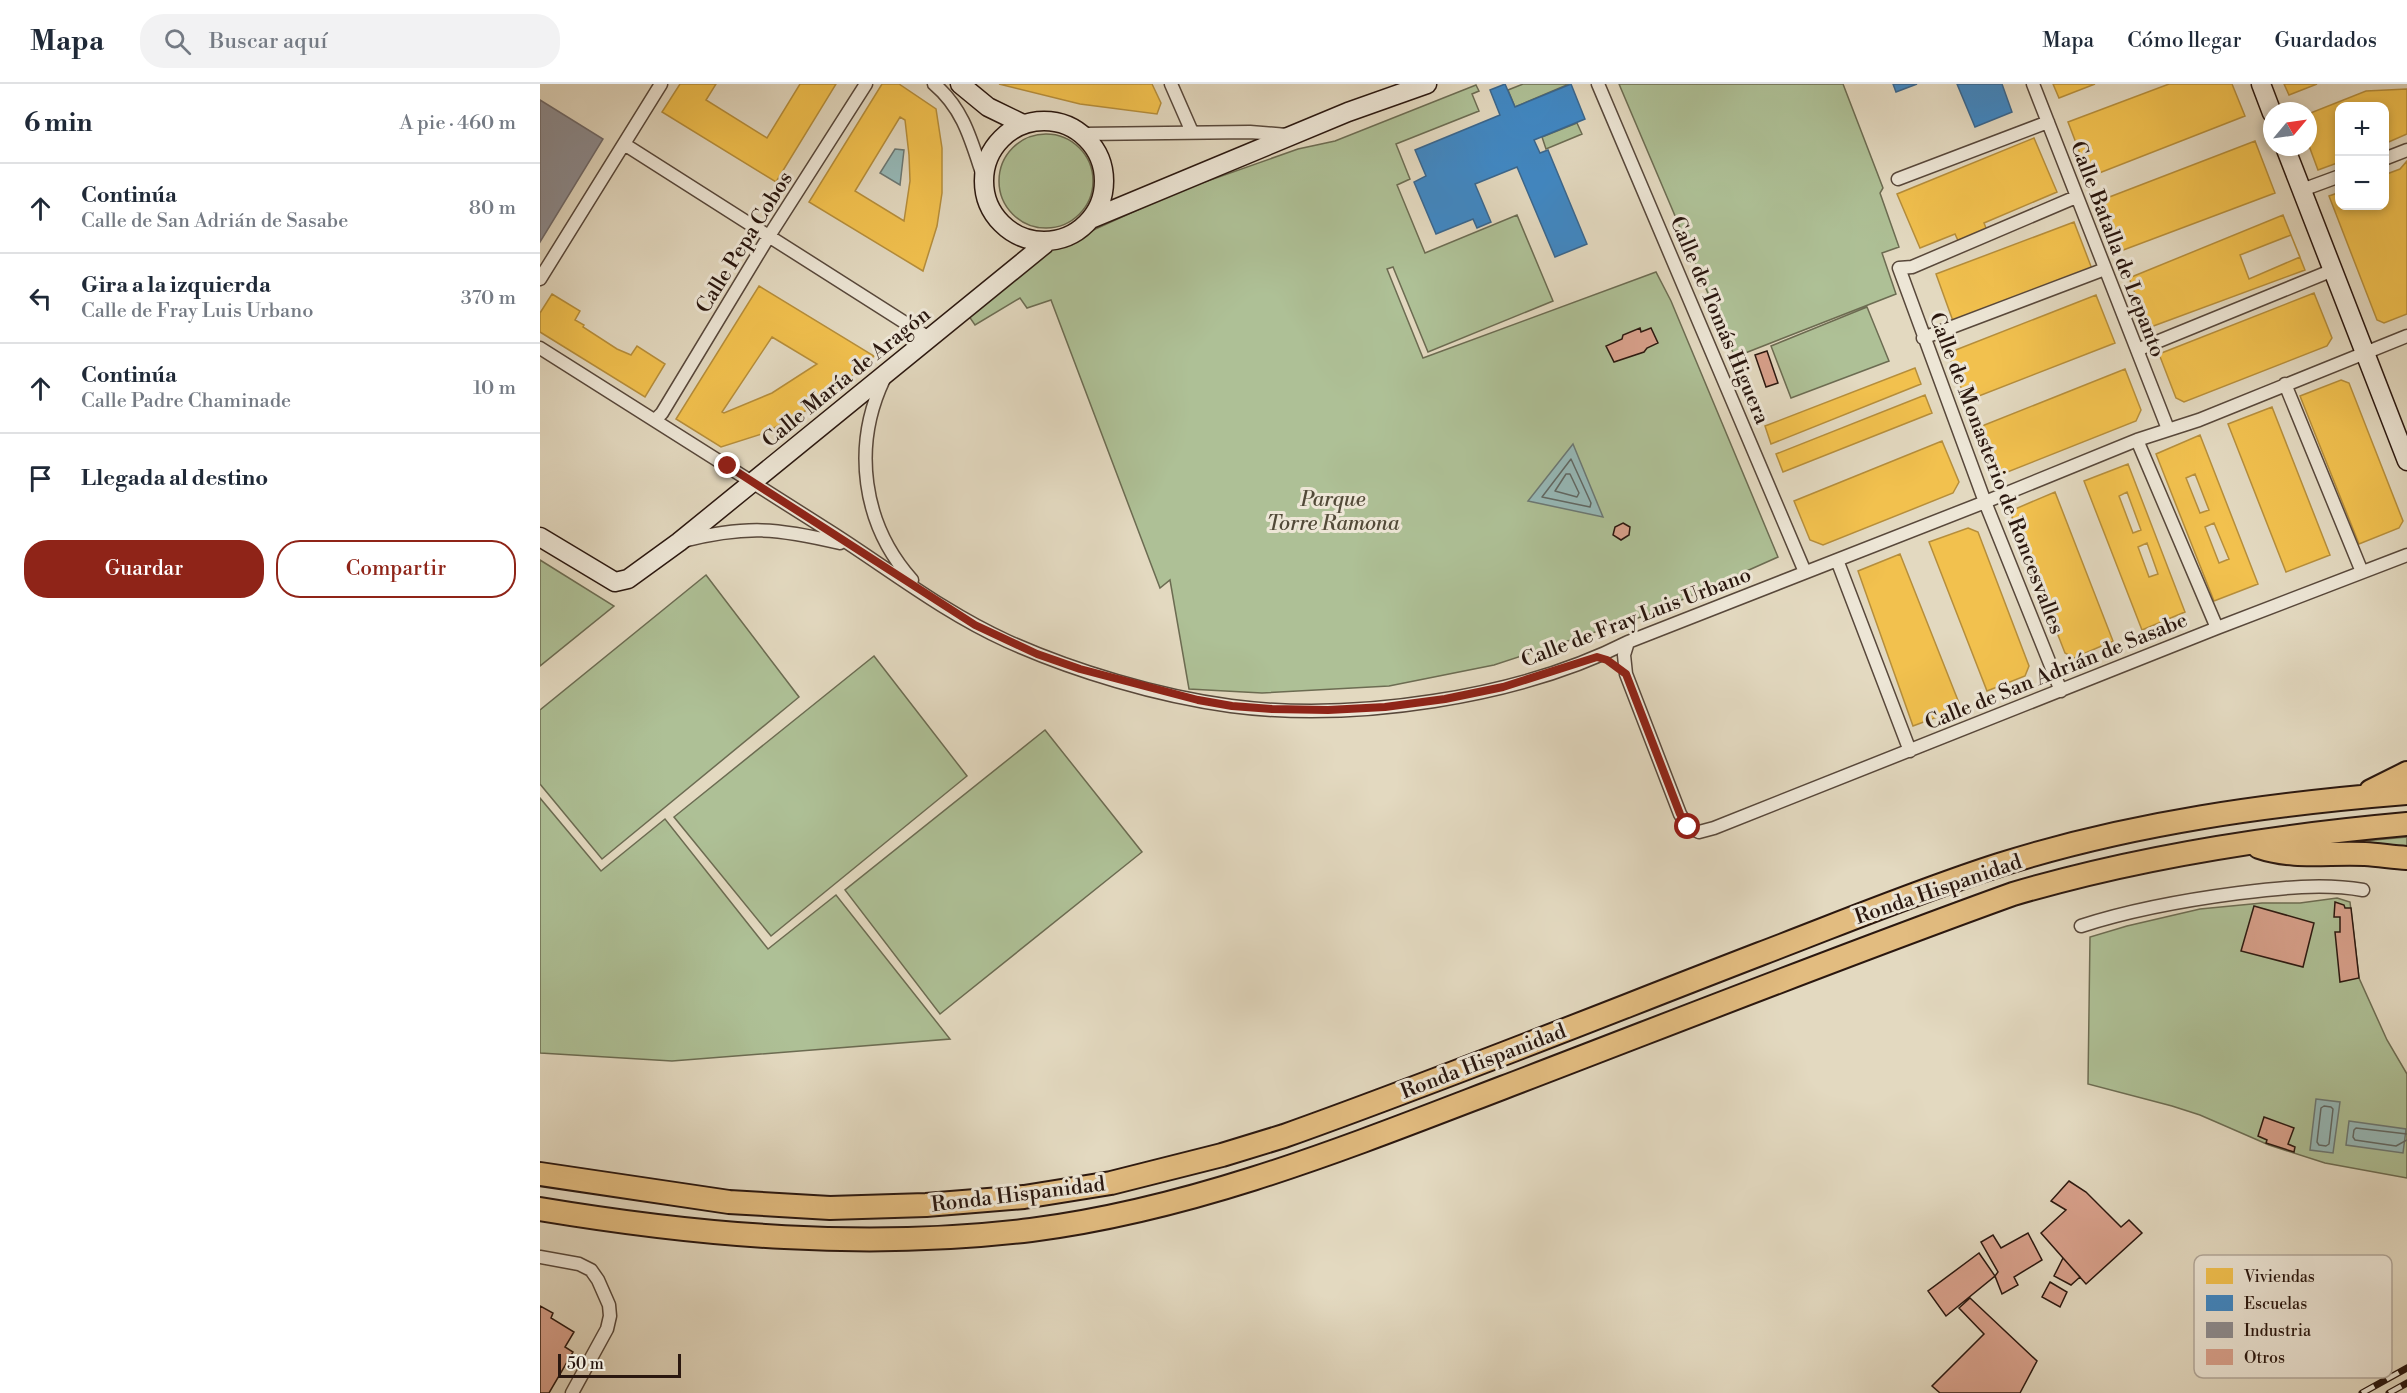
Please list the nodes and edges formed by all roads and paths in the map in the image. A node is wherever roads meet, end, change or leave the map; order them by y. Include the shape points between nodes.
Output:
1 (661, 84) edge
2 (866, 84) edge
3 (933, 84) edge
4 (960, 84) edge
5 (1171, 84) edge
6 (1427, 84) edge
7 (1598, 84) edge
8 (2033, 84) edge
9 (2260, 84) edge
10 (2267, 102) edge
11 (2048, 122) junction
12 (1023, 124) junction
13 (1192, 132) junction
14 (1083, 134) junction
15 (1291, 135) junction
16 (624, 144) junction
17 (2407, 150) edge
18 (2289, 156) edge
19 (2389, 157) edge
20 (2335, 178) edge
21 (1898, 179) dead end
22 (985, 182) junction
23 (2302, 190) junction
24 (2076, 197) junction
25 (1091, 219) junction
26 (769, 236) junction
27 (1045, 244) junction
28 (2105, 269) junction
29 (2333, 270) junction
30 (540, 279) edge
31 (2407, 336) edge
32 (929, 338) junction
33 (1923, 339) junction
34 (540, 348) edge
35 (2137, 350) junction
36 (2365, 352) junction
37 (887, 372) junction
38 (2287, 390) junction
39 (655, 420) junction
40 (2168, 429) junction
41 (2137, 440) junction
42 (2407, 461) edge
43 (754, 482) junction
44 (1985, 502) junction
45 (540, 537) edge
46 (679, 542) junction
47 (851, 545) junction
48 (2407, 555) edge
49 (1837, 560) junction
50 (1805, 572) junction
51 (2362, 572) junction
52 (928, 596) junction
53 (2217, 628) junction
54 (1628, 642) junction
55 (1597, 657) junction
56 (1626, 674) junction
57 (2061, 691) junction
58 (1910, 751) junction
59 (2407, 773) edge
60 (2407, 793) edge
61 (2359, 797) junction
62 (2407, 824) edge
63 (2246, 843) junction
64 (2407, 858) edge
65 (2363, 890) dead end
66 (2081, 926) dead end
67 (540, 1174) edge
68 (540, 1209) edge
69 (590, 1217) junction
70 (540, 1220) edge
71 (540, 1257) edge
72 (572, 1393) edge

1 - 16 street
2 - 26 street, Calle Pepa Cobos
3 - 22 street via 953,102 962,117
4 - 12 street via 988,107
5 - 13 street
6 - 15 street
7 - 50 street, Calle de Tomás Higuera
8 - 11 street, Calle Batalla de Lepanto
9 - 10 street
11 - 21 street
11 - 24 street, Calle Batalla de Lepanto
12 - 14 street via 1054,121
12 - 22 street via 995,147 987,164
13 - 14 street
13 - 15 street
14 - 25 street via 1103,165 1105,184
15 - 25 street
16 - 26 street
16 - 30 street
17 - 19 street
18 - 23 street
20 - 23 street
22 - 27 street via 987,198 1005,228
23 - 29 street
24 - 28 street, Calle Batalla de Lepanto
24 - 33 street, Calle de Monasterio de Roncesvalles via 1912,267 1899,268
25 - 27 street via 1072,234
26 - 32 street
26 - 39 street, Calle Pepa Cobos
27 - 32 street, Calle María de Aragón
28 - 33 street
28 - 35 street, Calle Batalla de Lepanto
29 - 35 street
29 - 36 street
31 - 36 street, Calle de Fray Luis Urbano
32 - 37 street, Calle María de Aragón
33 - 44 street, Calle de Monasterio de Roncesvalles
34 - 39 street, Calle de Fray Luis Urbano
35 - 40 street, Calle Batalla de Lepanto
36 - 38 street, Calle de Fray Luis Urbano
36 - 42 street
37 - 43 street, Calle María de Aragón
37 - 52 street, Calle de Fray Luis Urbano via 869,419 865,468 868,492 883,539
38 - 40 street, Calle de Fray Luis Urbano
38 - 51 street
39 - 43 street, Calle de Fray Luis Urbano
40 - 41 street, Calle de Fray Luis Urbano
41 - 44 street, Calle de Fray Luis Urbano
41 - 53 street, Calle de San Adrián de Sasabe
43 - 46 street, Calle María de Aragón
43 - 47 street, Calle de Fray Luis Urbano
44 - 49 street, Calle de Fray Luis Urbano
44 - 57 street, Calle de Monasterio de Roncesvalles
45 - 46 street, Calle María de Aragón via 615,582 628,579
46 - 47 street via 758,529
47 - 52 street, Calle de Fray Luis Urbano
48 - 51 street, Calle de San Adrián de Sasabe
49 - 50 street, Calle de Fray Luis Urbano
49 - 58 street, Calle de San Adrián de Sasabe
50 - 54 street, Calle de Fray Luis Urbano
51 - 53 street, Calle de San Adrián de Sasabe
52 - 55 street, Calle de Fray Luis Urbano via 1005,640 1080,669 1232,706 1328,710 1385,707 1503,687
53 - 57 street, Calle de San Adrián de Sasabe
54 - 55 street, Calle de Fray Luis Urbano
54 - 56 street, Calle de San Adrián de Sasabe via 1624,655
55 - 56 street
56 - 58 street, Calle de San Adrián de Sasabe via 1680,814 1688,827 1699,832
57 - 58 street, Calle de San Adrián de Sasabe
59 - 61 highway
60 - 61 highway, Ronda Hispanidad
61 - 67 highway, Ronda Hispanidad via 2147,827 1999,865 1284,1137 1111,1183 1024,1197 830,1208 729,1202
62 - 63 highway, Ronda Hispanidad
63 - 64 highway via 2273,852
63 - 69 highway, Ronda Hispanidad via 2079,874 2013,894 1340,1150 1233,1185 1120,1214 1032,1230 944,1238 831,1240 731,1234
65 - 66 street via 2343,886 2270,889 2171,902
68 - 69 highway, Ronda Hispanidad
69 - 70 street, Ronda Hispanidad
71 - 72 street via 591,1270 607,1299 609,1323

